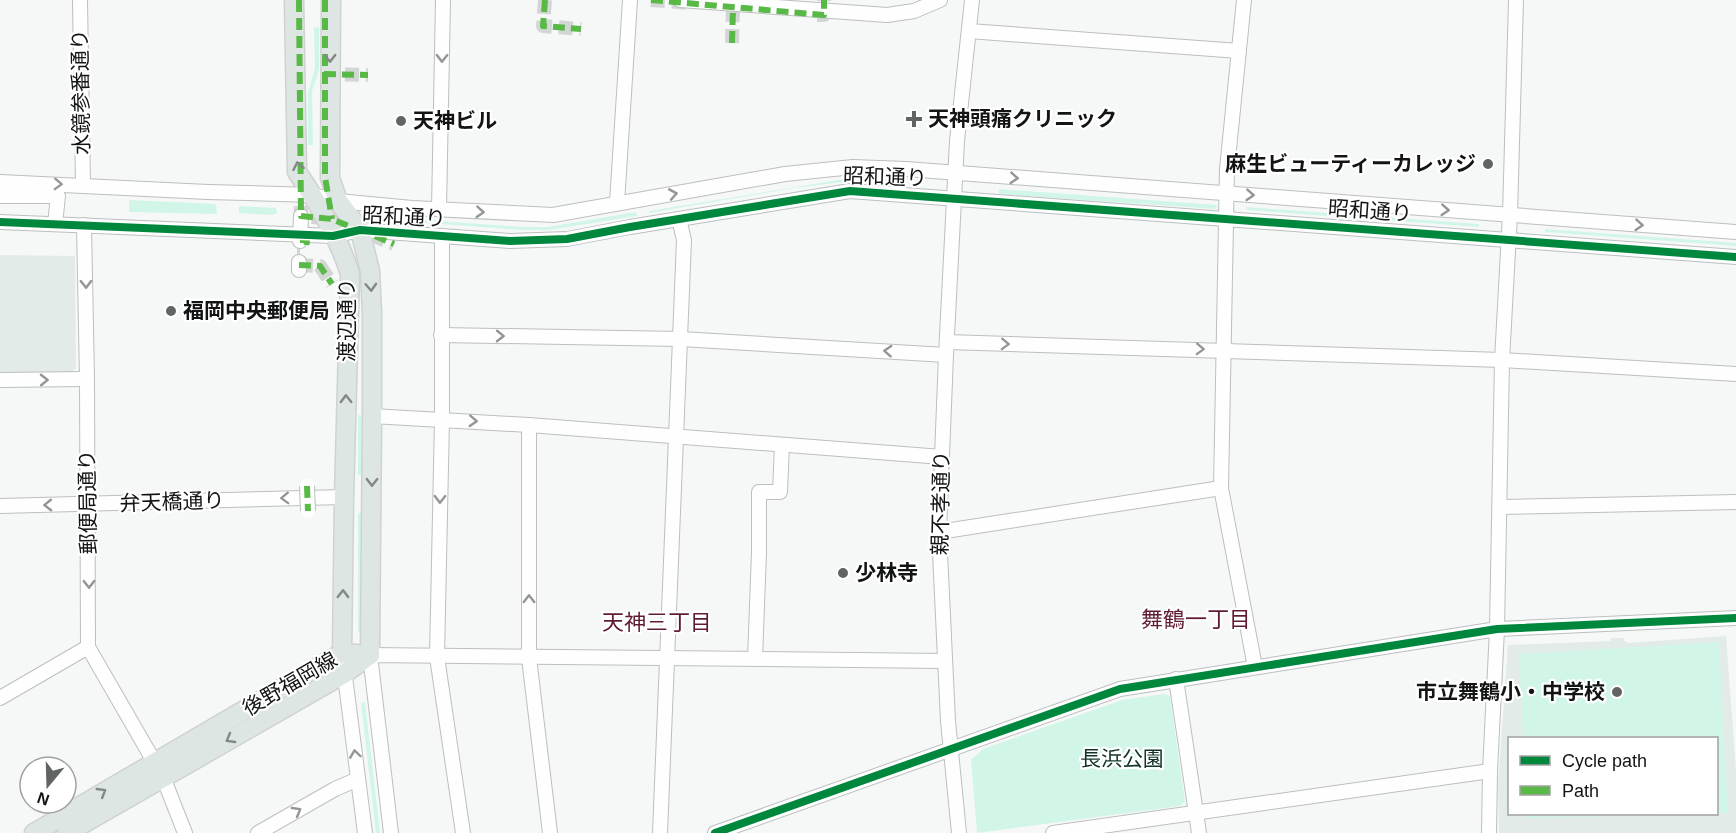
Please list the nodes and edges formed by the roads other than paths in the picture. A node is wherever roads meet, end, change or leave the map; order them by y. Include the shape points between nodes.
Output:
1 (80, 0) edge
2 (294, 0) edge
3 (330, 0) edge
4 (442, 0) edge
5 (630, 0) edge
6 (680, 0) edge
7 (940, 0) edge
8 (972, 0) edge
9 (1244, 0) edge
10 (1516, 0) edge
11 (969, 31) junction
12 (1239, 51) junction
13 (955, 173) junction
14 (0, 182) edge
15 (83, 185) junction
16 (1227, 194) junction
17 (313, 195) junction
18 (0, 196) edge
19 (954, 199) junction
20 (338, 201) junction
21 (617, 203) junction
22 (439, 209) junction
23 (1510, 215) junction
24 (301, 216) dead end
25 (679, 219) junction
26 (1227, 219) junction
27 (0, 222) edge
28 (55, 224) junction
29 (84, 225) junction
30 (360, 230) junction
31 (1736, 232) edge
32 (333, 236) junction
33 (442, 236) junction
34 (1508, 240) junction
35 (301, 253) dead end
36 (1736, 257) edge
37 (441, 335) junction
38 (681, 339) junction
39 (946, 349) junction
40 (1224, 350) junction
41 (1502, 360) junction
42 (1736, 374) edge
43 (87, 379) junction
44 (0, 380) edge
45 (372, 416) junction
46 (442, 419) junction
47 (529, 424) junction
48 (678, 437) junction
49 (783, 445) junction
50 (942, 457) junction
51 (307, 486) dead end
52 (1221, 488) junction
53 (344, 497) junction
54 (1736, 502) edge
55 (88, 504) junction
56 (0, 506) edge
57 (1500, 507) junction
58 (308, 511) dead end
59 (939, 532) junction
60 (1736, 618) edge
61 (1497, 629) junction
62 (88, 647) junction
63 (342, 653) junction
64 (370, 655) junction
65 (437, 657) junction
66 (528, 658) junction
67 (668, 658) junction
68 (755, 659) junction
69 (945, 661) junction
70 (1255, 667) junction
71 (344, 674) junction
72 (1176, 680) junction
73 (0, 698) edge
74 (951, 748) junction
75 (159, 769) junction
76 (1490, 771) junction
77 (358, 779) junction
78 (1197, 814) junction
79 (34, 833) edge
80 (67, 833) edge
81 (185, 833) edge
82 (258, 833) edge
83 (365, 833) edge
84 (391, 833) edge
85 (463, 833) edge
86 (550, 833) edge
87 (660, 833) edge
88 (715, 833) edge
89 (959, 833) edge
90 (1053, 833) edge
91 (1200, 833) edge
92 (1489, 833) edge

1 - 15 street, 水鏡参番通り
17 -> 2 main road, 渡辺通り via 297,172
3 -> 20 main road, 渡辺通り via 330,177
4 -> 22 street
5 - 21 street
6 - 7 street via 887,15 914,11
8 - 11 street, 親不孝通り
9 - 12 street
10 - 23 street
11 - 12 street
11 - 13 street, 親不孝通り
12 - 16 street
13 -> 16 street, 昭和通り
13 - 19 street, 親不孝通り
21 -> 13 street, 昭和通り via 785,174 854,167
14 -> 15 street, 昭和通り
15 - 17 street, 昭和通り
16 -> 23 street, 昭和通り
16 - 26 street
17 - 20 street, 昭和通り
17 - 32 main road, 渡辺通り
18 - 28 street via 58,196
19 - 25 street, 昭和通り via 850,190
19 - 26 street, 昭和通り
19 - 39 street, 親不孝通り
20 - 22 street, 昭和通り
20 - 30 main road, 渡辺通り
22 -> 21 street, 昭和通り via 553,215
23 -> 31 street, 昭和通り
23 - 34 street
24 - 35 street
25 - 33 street, 昭和通り via 567,239 520,241
25 - 38 street via 684,240
26 - 34 street, 昭和通り
26 - 40 street
27 - 28 street, 昭和通り
28 - 29 street, 昭和通り
29 - 32 street, 昭和通り
29 -> 43 street, 郵便局通り
30 - 32 street, 昭和通り
30 - 33 street, 昭和通り
30 -> 45 main road, 渡辺通り via 370,271
53 -> 32 main road, 渡辺通り via 350,274
33 - 37 street
34 - 36 street, 昭和通り
34 - 41 street
37 -> 38 street
37 - 46 street
39 -> 38 street
38 - 48 street
39 -> 40 street
39 - 50 street, 親不孝通り
40 - 41 street
40 - 52 street
41 - 42 street
41 - 57 street
44 -> 43 street
43 - 55 street, 郵便局通り
45 - 46 street
45 -> 64 main road, 渡辺通り
46 -> 47 street
46 -> 65 street
47 - 48 street
66 -> 47 street
48 - 49 street
48 - 67 street
49 - 50 street
49 - 68 street via 780,492 759,492
50 - 59 street, 親不孝通り
51 - 58 street, bridge
52 - 59 street
52 - 70 street
53 -> 55 street, 弁天橋通り
63 -> 53 main road, 渡辺通り
54 - 57 street
55 -> 56 street, 弁天橋通り
55 -> 62 street, 郵便局通り
57 - 61 street
59 - 69 street, 親不孝通り
60 - 61 street
61 - 70 street
61 - 76 street
62 - 73 street
62 - 75 street, 郵便局通り
63 - 64 main road, 後野福岡線
63 - 71 street
63 - 75 main road, 後野福岡線
64 - 65 street
64 - 71 main road, 後野福岡線
64 - 84 street
65 - 66 street
65 - 85 street
66 - 67 street
66 - 86 street
67 - 68 street
67 - 87 street
68 - 69 street
69 - 74 street, 親不孝通り
70 - 72 street
71 -> 75 main road, 後野福岡線
77 -> 71 street
72 - 74 street via 1120,689
72 - 78 street
74 - 88 street
74 - 89 street, 親不孝通り
79 -> 75 main road, 後野福岡線
75 - 80 main road, 後野福岡線
75 - 81 street, 郵便局通り
76 - 78 street
76 - 92 street
82 -> 77 street
77 - 83 street
78 - 90 street
78 - 91 street

